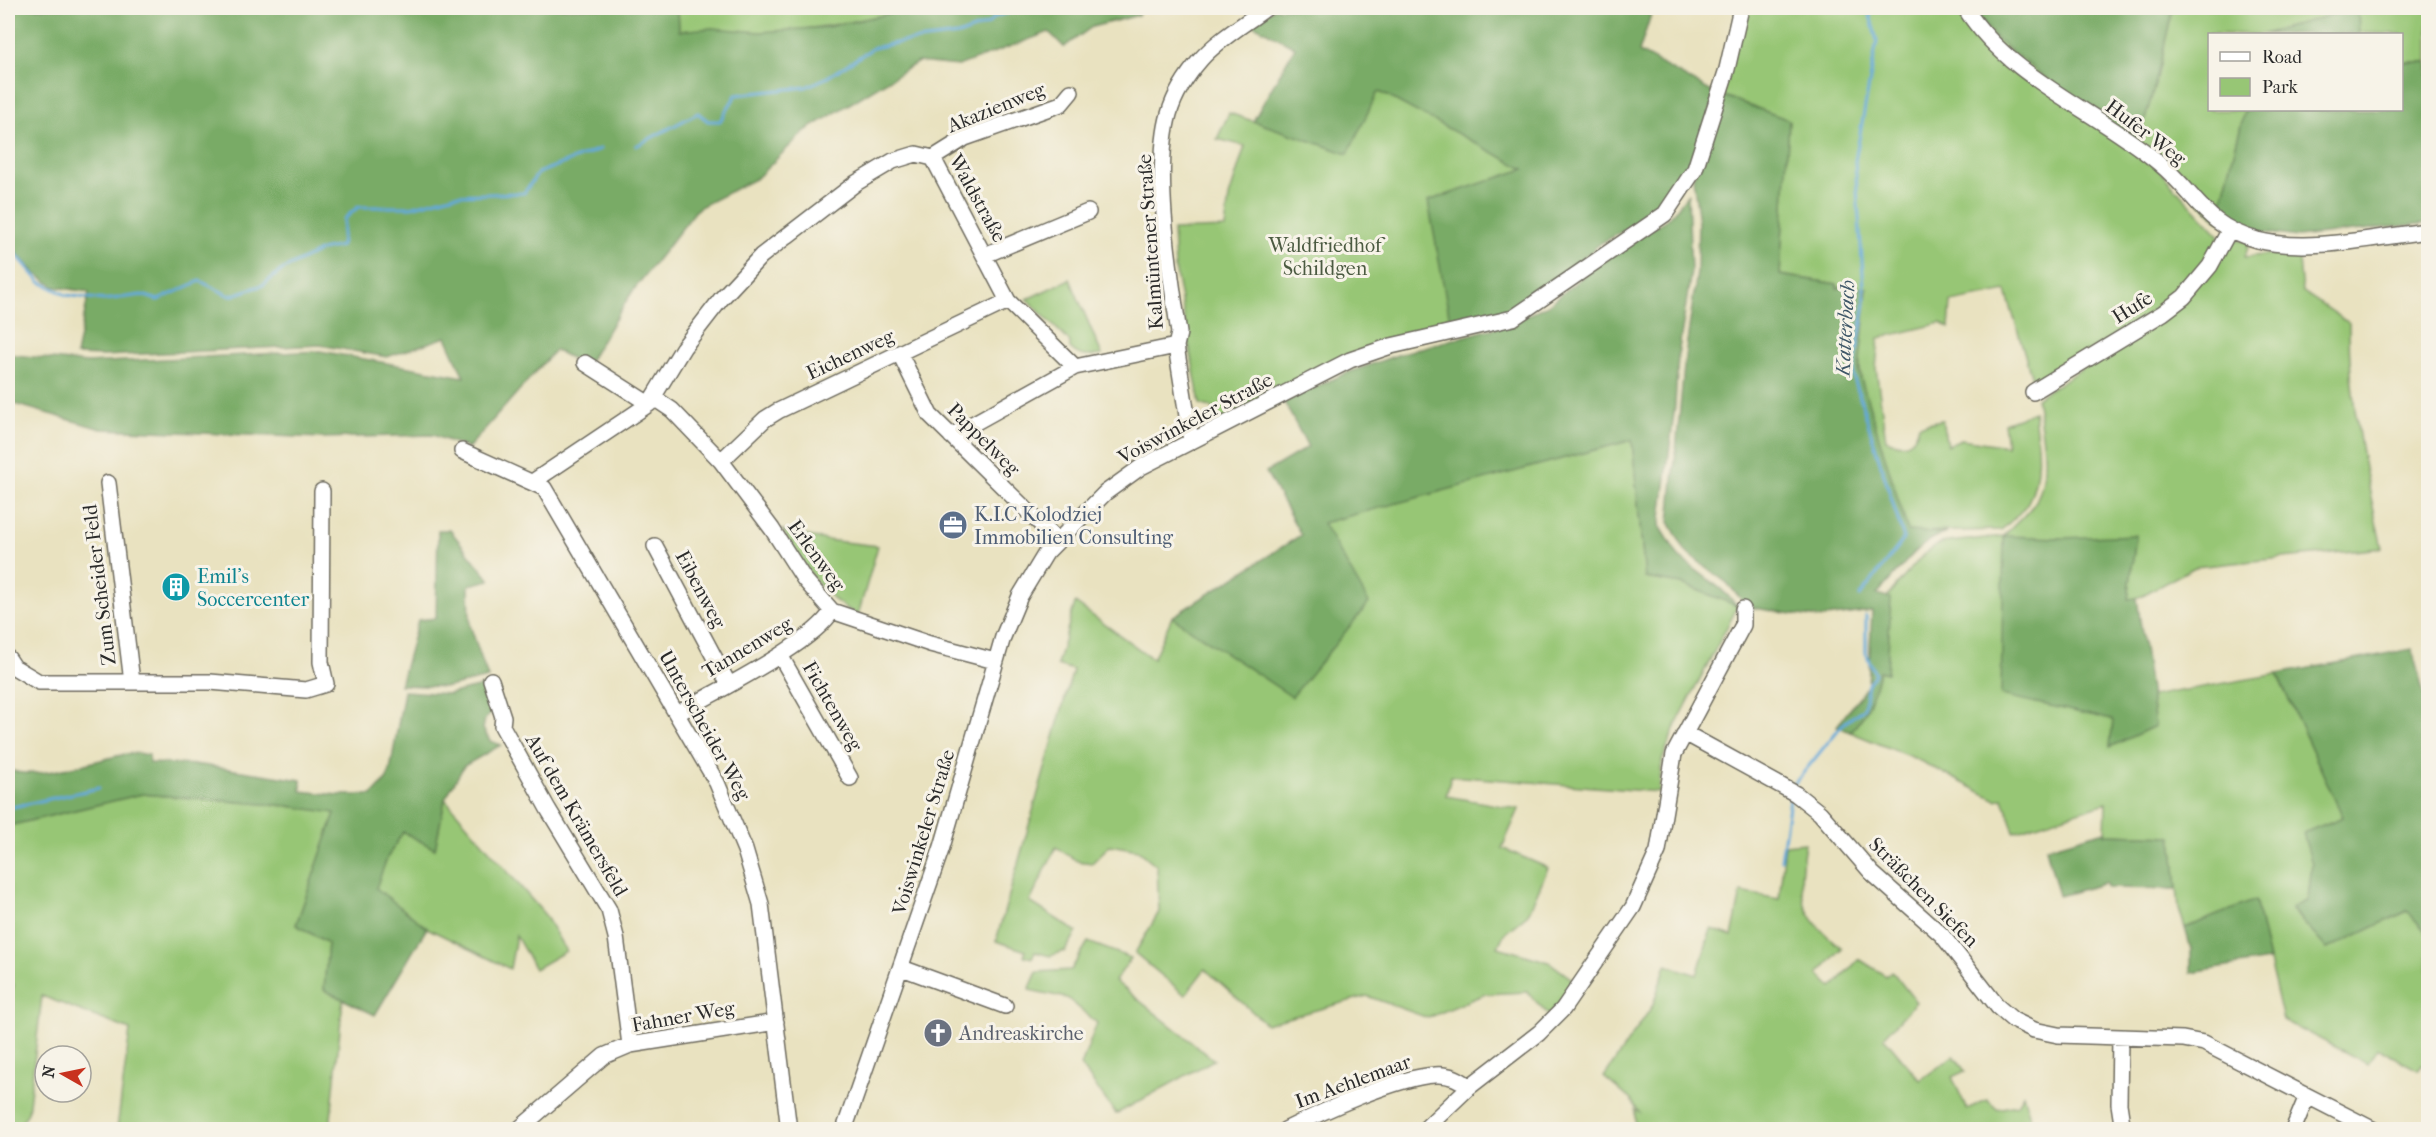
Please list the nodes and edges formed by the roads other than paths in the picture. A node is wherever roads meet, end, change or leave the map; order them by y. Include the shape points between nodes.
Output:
1 (1266, 8) edge
2 (1741, 8) edge
3 (1965, 8) edge
4 (1071, 92) dead end
5 (933, 158) junction
6 (1088, 212) dead end
7 (2229, 231) junction
8 (2428, 231) edge
9 (985, 255) junction
10 (1008, 301) junction
11 (1176, 346) junction
12 (900, 354) junction
13 (585, 363) dead end
14 (1075, 367) junction
15 (2033, 392) dead end
16 (651, 401) junction
17 (951, 436) junction
18 (1191, 441) junction
19 (462, 452) dead end
20 (721, 461) junction
21 (534, 481) junction
22 (108, 483) dead end
23 (322, 491) dead end
24 (1057, 540) junction
25 (655, 546) dead end
26 (1743, 609) dead end
27 (832, 611) junction
28 (780, 655) junction
29 (8, 658) edge
30 (995, 661) junction
31 (491, 680) dead end
32 (132, 682) junction
33 (728, 683) junction
34 (677, 714) junction
35 (1685, 733) junction
36 (850, 778) dead end
37 (902, 968) junction
38 (1005, 1006) dead end
39 (776, 1022) junction
40 (2120, 1037) junction
41 (630, 1045) junction
42 (1468, 1088) junction
43 (2307, 1096) junction
44 (518, 1130) edge
45 (789, 1130) edge
46 (844, 1130) edge
47 (1285, 1130) edge
48 (1424, 1130) edge
49 (2123, 1130) edge
50 (2293, 1130) edge
51 (2374, 1130) edge

1 - 11 street, Kalmüntener Straße via 1201,58 1177,93 1170,113 1165,139 1165,184 1170,273 1179,333
2 - 18 street, Voiswinkeler Straße via 1695,169 1665,214 1513,318 1391,346 1350,360
3 - 7 street, Hufer Weg via 1997,47 2026,72 2160,163 2214,221
4 - 5 street, Akazienweg via 1061,104 965,138
5 - 9 street, Waldstraße
5 - 16 street, Waldstraße via 916,154 893,161 856,183 761,256 683,348
6 - 9 street
7 - 8 street, Hufer Weg via 2285,246
7 - 15 street, Hufe via 2210,266 2184,297
9 - 10 street, Waldstraße
10 - 12 street, Eichenweg
10 - 14 street, Waldstraße
11 - 14 street
11 - 18 street, Kalmüntener Straße
12 - 17 street, Pappelweg via 930,415
12 - 20 street, Eichenweg via 765,419
13 - 16 street
14 - 17 street
16 - 20 street, Erlenweg via 672,410
16 - 21 street, Waldstraße
17 - 24 street, Pappelweg
18 - 24 street, Voiswinkeler Straße via 1127,475
19 - 21 street, Unterscheider Weg
20 - 27 street, Erlenweg via 804,579
21 - 34 street, Unterscheider Weg via 544,488
22 - 32 street, Zum Scheider Feld
23 - 32 street, Zum Scheider Feld via 321,662 326,684 306,690 210,682
24 - 30 street, Voiswinkeler Straße via 1020,596
25 - 33 street, Eibenweg
26 - 35 street via 1743,625
27 - 28 street, Tannenweg via 825,623
27 - 30 street, Erlenweg
28 - 33 street, Tannenweg
28 - 36 street, Fichtenweg
29 - 32 street, Zum Scheider Feld via 14,667 39,682
30 - 37 street, Voiswinkeler Straße via 942,847
31 - 41 street, Auf dem Krämersfeld via 503,717 502,726 609,910
33 - 34 street, Tannenweg
34 - 39 street, Unterscheider Weg via 717,783 746,850 761,904
35 - 40 street, Sträßchen Siefen via 1796,794 1820,813 1872,873 1942,934 1998,1007 2013,1020 2044,1033
35 - 42 street via 1669,771 1658,851 1633,907 1563,1009 1539,1033
37 - 38 street
37 - 46 street, Voiswinkeler Straße
39 - 41 street, Fahner Weg
39 - 45 street, Unterscheider Weg
40 - 43 street, Sträßchen Siefen via 2204,1043
40 - 49 street via 2119,1104
41 - 44 street, Fahner Weg via 604,1056
42 - 47 street, Im Aehlemaar via 1454,1077 1418,1078 1343,1104
42 - 48 street
43 - 50 street
43 - 51 street, Sträßchen Siefen

